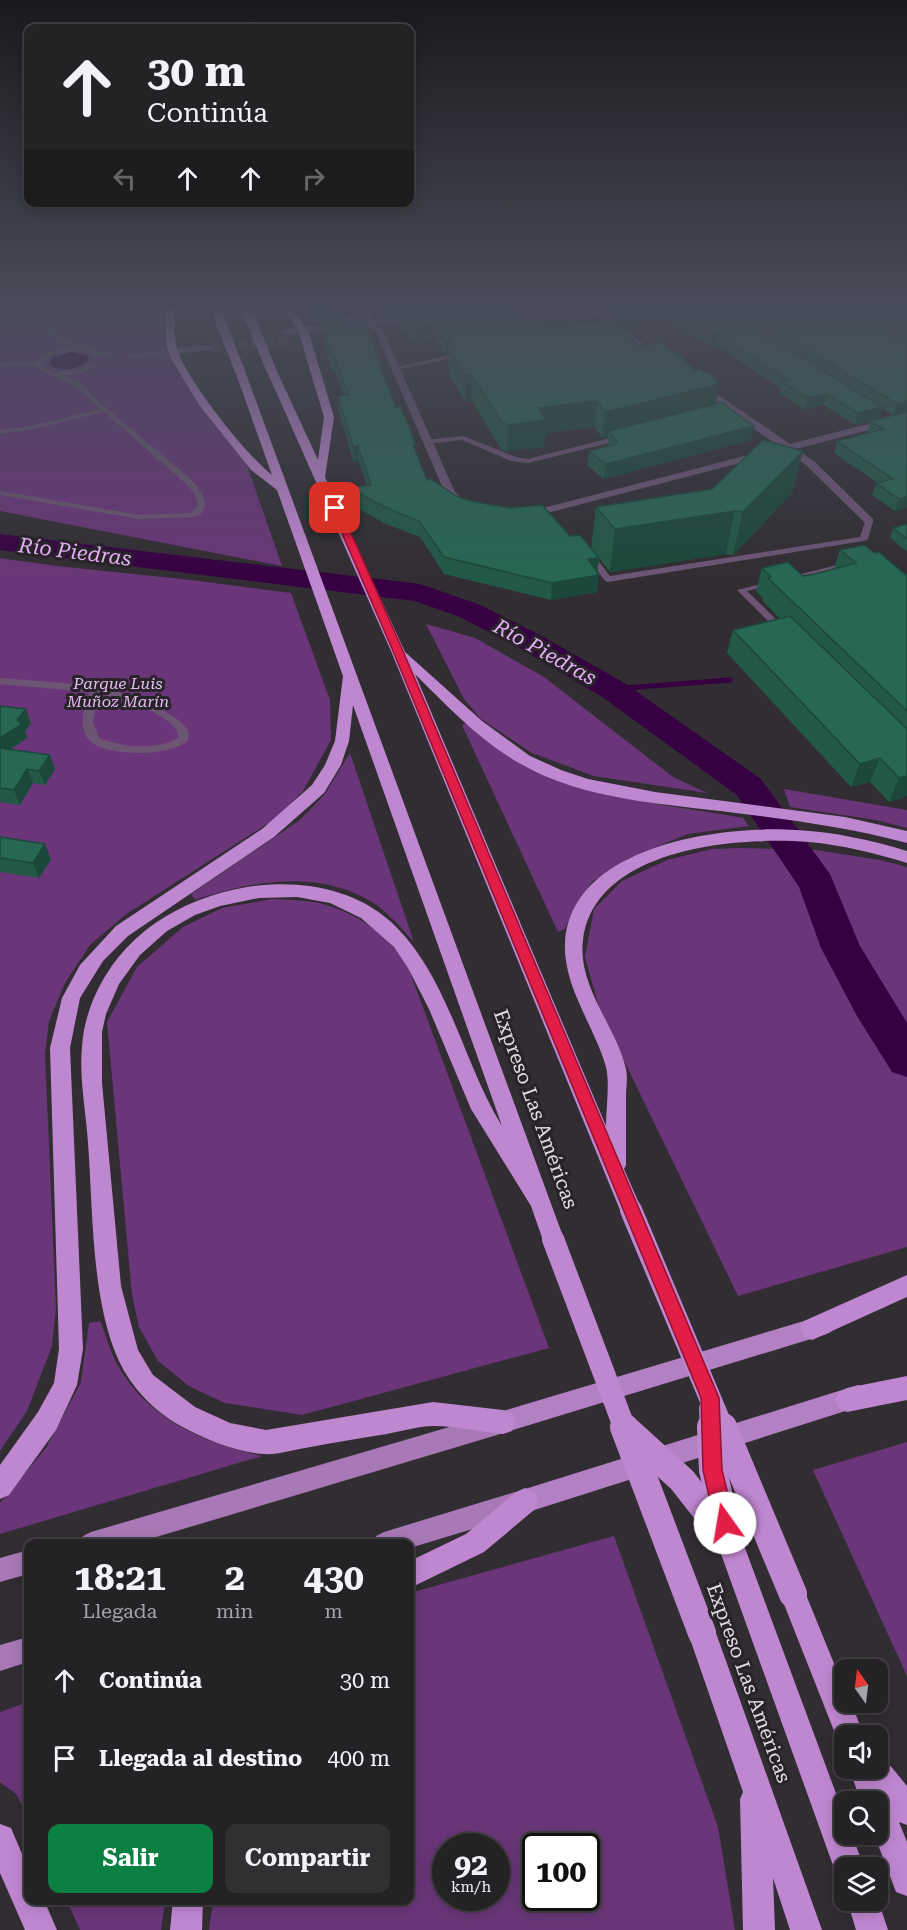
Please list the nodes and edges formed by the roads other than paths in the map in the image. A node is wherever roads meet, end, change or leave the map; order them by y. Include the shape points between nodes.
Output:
1 (95, 397) edge
2 (200, 397) edge
3 (249, 397) edge
4 (284, 397) edge
5 (323, 397) edge
6 (408, 397) edge
7 (717, 397) edge
8 (734, 409) junction
9 (105, 410) junction
10 (722, 412) edge
11 (878, 412) edge
12 (907, 417) edge
13 (892, 421) junction
14 (0, 432) edge
15 (631, 435) edge
16 (427, 442) junction
17 (789, 447) junction
18 (321, 475) junction
19 (282, 489) junction
20 (0, 494) edge
21 (476, 510) edge
22 (510, 516) edge
23 (869, 521) joint
24 (584, 549) edge
25 (861, 561) edge
26 (791, 639) edge
27 (398, 651) junction
28 (349, 677) junction
29 (0, 681) edge
30 (95, 691) junction
31 (907, 837) edge
32 (907, 857) edge
33 (616, 1176) junction
34 (541, 1204) junction
35 (907, 1286) edge
36 (907, 1296) edge
37 (812, 1329) junction
38 (907, 1379) edge
39 (907, 1388) edge
40 (710, 1398) junction
41 (847, 1400) junction
42 (503, 1422) junction
43 (623, 1426) junction
44 (0, 1486) edge
45 (525, 1501) junction
46 (108, 1539) edge
47 (400, 1539) edge
48 (729, 1540) junction
49 (24, 1563) edge
50 (0, 1570) edge
51 (414, 1573) edge
52 (24, 1651) edge
53 (0, 1658) edge
54 (846, 1725) edge
55 (754, 1779) junction
56 (883, 1779) edge
57 (907, 1810) edge
58 (888, 1832) edge
59 (0, 1839) edge
60 (845, 1857) edge
61 (907, 1881) edge
62 (24, 1892) edge
63 (30, 1905) edge
64 (188, 1905) edge
65 (865, 1911) edge
66 (41, 1930) edge
67 (186, 1930) edge
68 (759, 1930) edge
69 (806, 1930) edge
70 (872, 1930) edge

1 - 9 lane
2 - 19 highway via 255,468
3 - 19 highway, Expreso Las Américas, bridge
4 - 18 highway, bridge
5 - 18 highway via 329,417
6 - 16 street
7 - 8 street
8 - 10 lane
8 - 17 street
9 - 14 lane
9 - 20 lane via 188,481 202,505 197,513 139,517
11 - 13 street
12 - 13 street
13 - 17 street
15 - 16 lane via 528,461 464,438
16 - 21 street via 450,493 464,506
17 - 22 street via 522,517
17 - 23 street
18 - 27 highway
19 - 28 highway, Expreso Las Américas
23 - 24 lane via 864,539 608,579
25 - 26 lane via 741,590
27 - 31 highway via 492,738 526,760 591,785
27 - 33 highway
28 - 34 highway, Expreso Las Américas
28 - 44 highway via 342,741 318,789 268,833 102,948 68,1002 60,1048 71,1349 64,1385 47,1421
29 - 30 lane
30 - 30 lane via 127,697 158,710 182,727 183,740 135,751 95,740 87,726
32 - 33 highway via 848,842 777,835 706,842 657,853 623,868 599,886 583,906 574,942 575,963 616,1070
33 - 40 highway, bridge
34 - 42 highway via 478,1103 441,1017 405,951 384,926 348,902 313,892 254,892 188,912 162,926 136,948 115,976 98,1011 91,1051 111,1286 128,1355 146,1383 186,1416 229,1435 266,1442 433,1414
34 - 43 highway, Expreso Las Américas, bridge
35 - 37 highway
36 - 37 highway
37 - 42 highway
38 - 41 highway
39 - 41 highway
40 - 48 highway, bridge via 713,1470
40 - 54 highway, bridge
41 - 45 highway
42 - 46 main road
43 - 48 highway, bridge via 682,1480
43 - 55 highway, Expreso Las Américas, bridge
45 - 47 main road
45 - 51 highway via 475,1543
48 - 60 highway
49 - 50 main road
52 - 53 main road
55 - 68 highway
55 - 69 highway, Expreso Las Américas
56 - 57 highway
58 - 61 highway
59 - 62 highway
63 - 66 highway
64 - 67 highway
65 - 70 highway

